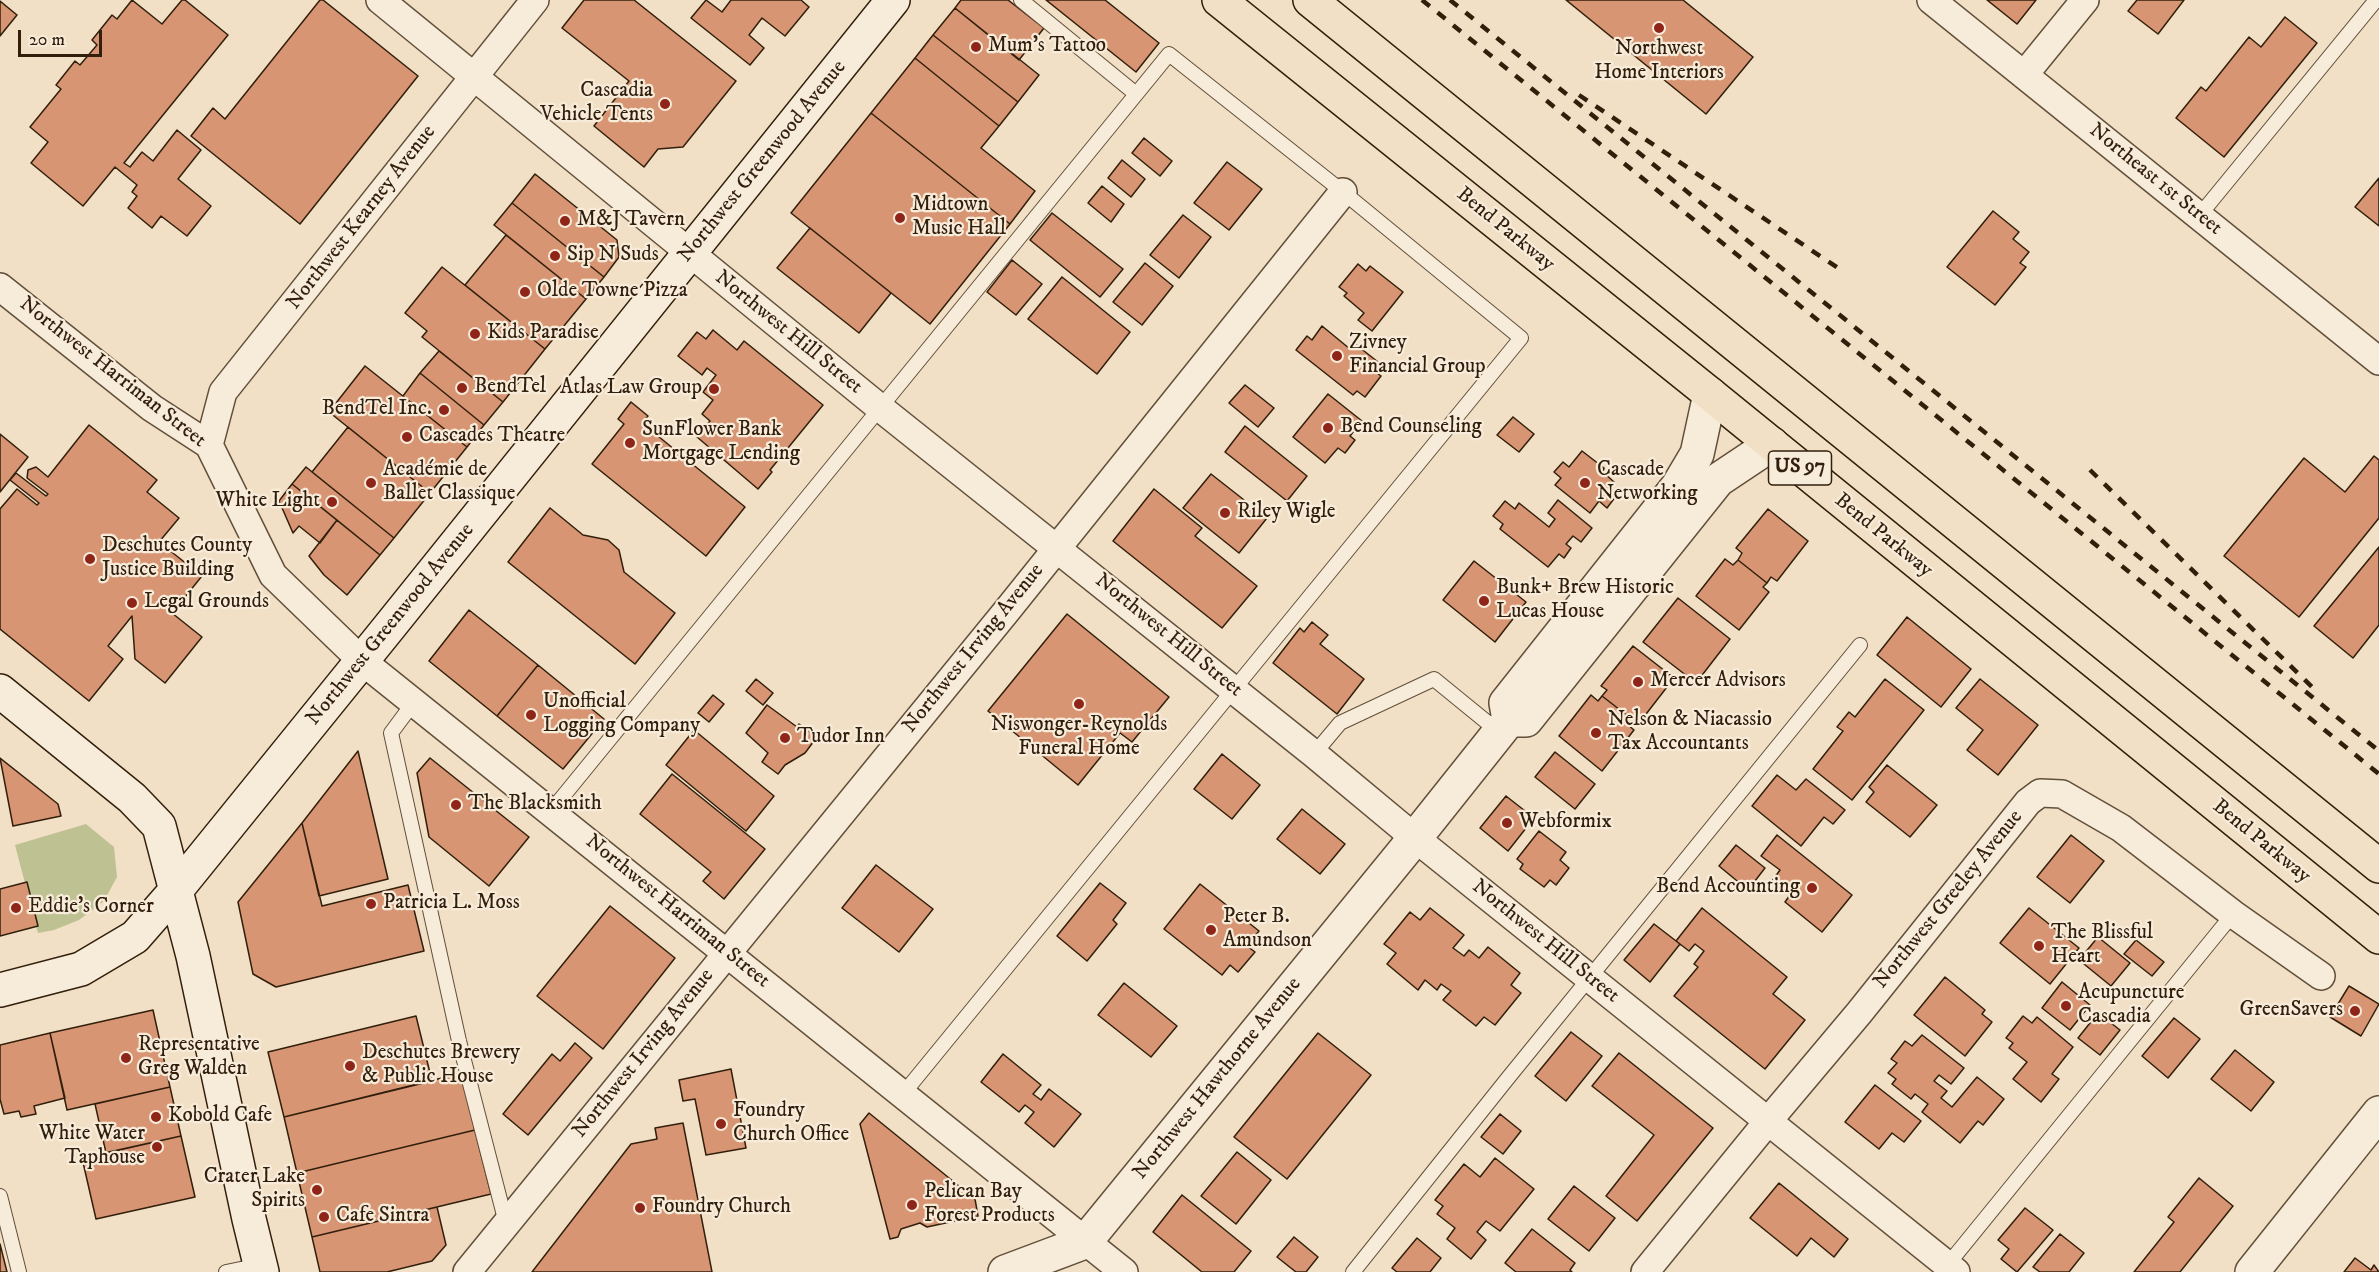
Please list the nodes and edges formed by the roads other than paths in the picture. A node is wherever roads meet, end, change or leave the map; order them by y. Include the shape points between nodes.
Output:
1 (380, 0) edge
2 (534, 0) edge
3 (893, 0) edge
4 (1021, 0) edge
5 (1219, 0) edge
6 (1310, 0) edge
7 (1931, 0) edge
8 (2085, 0) edge
9 (2376, 0) edge
10 (2024, 75) junction
11 (474, 76) junction
12 (1136, 94) junction
13 (1343, 192) junction
14 (2199, 216) junction
15 (690, 253) junction
16 (0, 287) edge
17 (2378, 359) edge
18 (1710, 394) junction
19 (879, 408) junction
20 (1772, 444) junction
21 (209, 445) junction
22 (1057, 548) junction
23 (1860, 645) dead end
24 (362, 661) junction
25 (1234, 689) junction
26 (0, 691) edge
27 (414, 702) junction
28 (1504, 726) junction
29 (1314, 754) junction
30 (551, 811) junction
31 (1415, 838) junction
32 (2379, 866) edge
33 (177, 889) junction
34 (2234, 914) junction
35 (2379, 937) edge
36 (727, 952) junction
37 (2322, 976) dead end
38 (1589, 978) junction
39 (0, 990) edge
40 (903, 1094) junction
41 (2379, 1113) edge
42 (1768, 1120) junction
43 (0, 1196) edge
44 (506, 1223) junction
45 (1085, 1242) junction
46 (261, 1268) edge
47 (1362, 1269) edge
48 (1949, 1270) edge
49 (19, 1272) edge
50 (226, 1272) edge
51 (467, 1272) edge
52 (1005, 1272) edge
53 (1124, 1272) edge
54 (1645, 1272) edge
55 (2252, 1272) edge

1 - 11 street, Northwest Hill Street
2 - 11 street, Northwest Kearney Avenue
3 - 15 main road, Northwest Greenwood Avenue
4 - 12 lane
5 - 18 highway, Bend Parkway / US 97
6 - 32 highway, US 97
7 - 10 street, Northeast 1st Street
8 - 10 street
9 - 14 lane
10 - 14 street, Northeast 1st Street
11 - 15 street, Northwest Hill Street
11 - 21 street, Northwest Kearney Avenue via 223,392
12 - 13 lane via 1168,54
12 - 19 lane
13 - 22 street, Northwest Irving Avenue
13 - 25 lane via 1521,338
14 - 17 street, Northeast 1st Street
15 - 19 street, Northwest Hill Street
15 - 24 main road, Northwest Greenwood Avenue
16 - 21 street, Northwest Harriman Street via 152,408
18 - 20 highway, Bend Parkway / US 97
18 - 28 main road, Northwest Hawthorne Avenue via 1697,454 1678,486 1506,703
19 - 22 street, Northwest Hill Street
19 - 30 lane
20 - 28 main road, Northwest Hawthorne Avenue via 1718,480 1526,720
20 - 35 highway, Bend Parkway / US 97
21 - 24 street, Northwest Harriman Street via 273,575
22 - 25 street, Northwest Hill Street
22 - 36 street, Northwest Irving Avenue
23 - 38 lane
24 - 27 street, Northwest Harriman Street
24 - 33 main road, Northwest Greenwood Avenue
25 - 29 street, Northwest Hill Street
25 - 40 lane
26 - 33 main road via 132,798 159,825
27 - 30 street, Northwest Harriman Street
27 - 44 lane via 391,733 459,1041
28 - 29 lane via 1434,679 1340,723
28 - 31 main road, Northwest Hawthorne Avenue
29 - 31 street, Northwest Hill Street
30 - 36 street, Northwest Harriman Street
31 - 38 street, Northwest Hill Street
31 - 45 main road, Northwest Hawthorne Avenue
33 - 39 main road, Northwest Greenwood Avenue via 123,946 81,969
33 - 46 main road
34 - 37 street, Northwest Greeley Avenue
34 - 42 street, Northwest Greeley Avenue via 2121,828 2062,794 2040,793 2028,802
34 - 48 lane
36 - 40 street, Northwest Harriman Street
36 - 44 street, Northwest Irving Avenue
38 - 42 street, Northwest Hill Street
38 - 47 lane
40 - 45 street, Northwest Harriman Street
41 - 55 main road
42 - 48 street, Northwest Hill Street
42 - 54 street, Northwest Greeley Avenue
43 - 49 lane
44 - 51 street, Northwest Irving Avenue
45 - 52 main road
45 - 53 street, Northwest Harriman Street
46 - 50 lane

